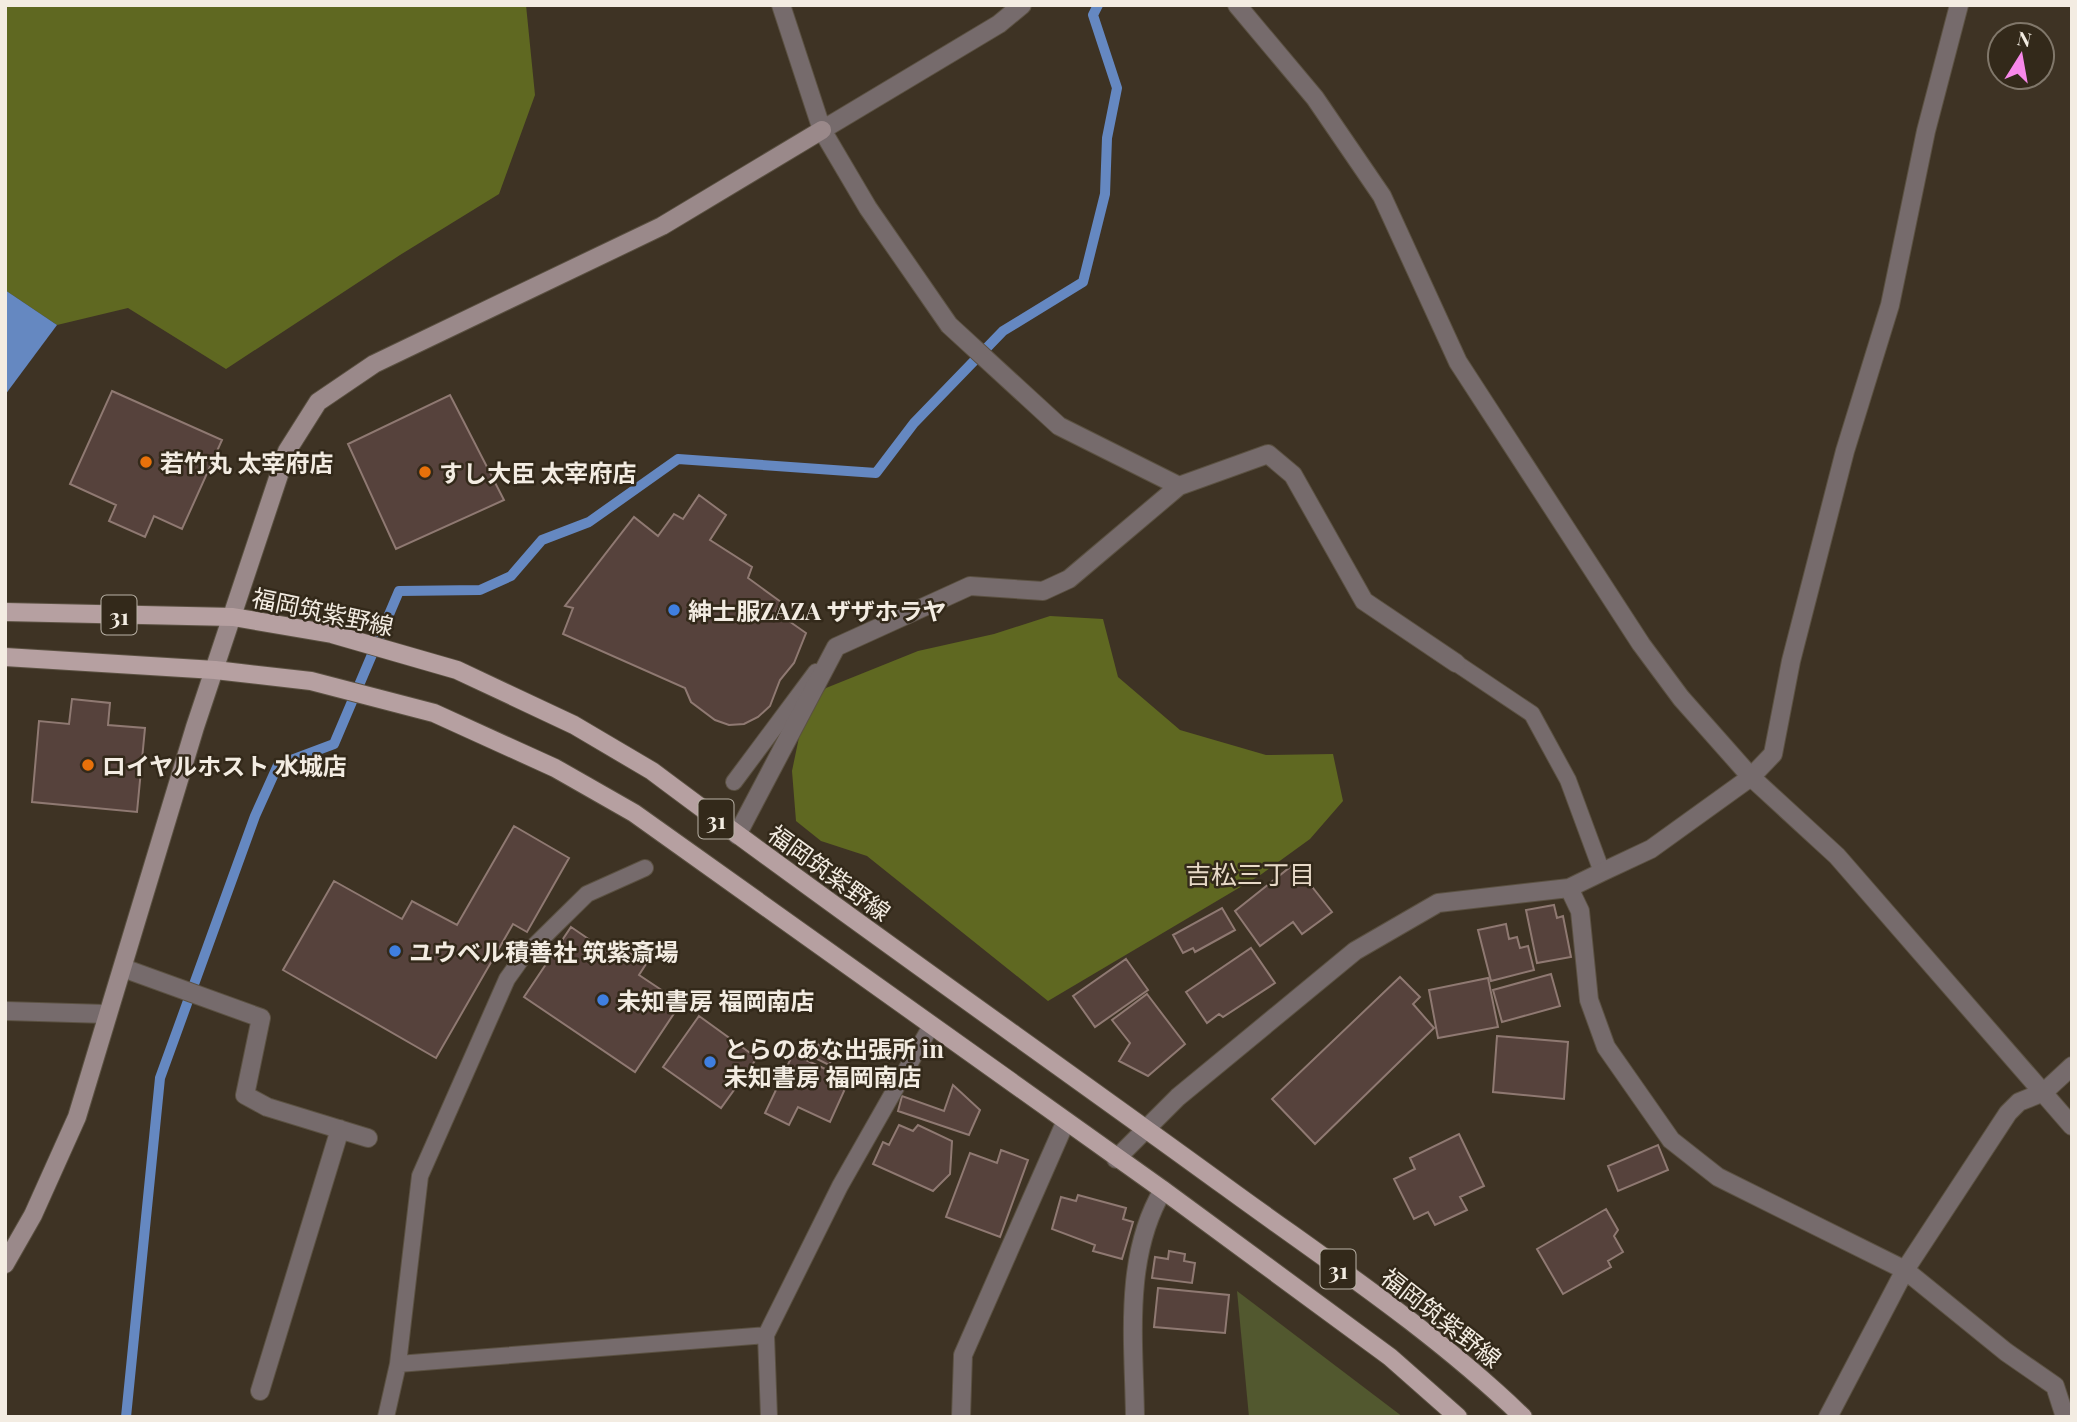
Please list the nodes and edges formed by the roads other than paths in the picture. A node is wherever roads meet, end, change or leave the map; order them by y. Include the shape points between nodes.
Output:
1 (781, 5) edge
2 (1022, 5) edge
3 (1237, 5) edge
4 (1959, 5) edge
5 (822, 130) junction
6 (1179, 486) junction
7 (5, 611) edge
8 (233, 617) junction
9 (836, 647) junction
10 (5, 657) edge
11 (1456, 663) joint
12 (215, 670) junction
13 (1751, 777) junction
14 (734, 782) dead end
15 (737, 835) junction
16 (645, 868) dead end
17 (1602, 872) junction
18 (1569, 888) junction
19 (123, 968) junction
20 (5, 1011) edge
21 (106, 1014) junction
22 (931, 1026) junction
23 (2072, 1066) edge
24 (2044, 1092) junction
25 (1065, 1122) junction
26 (2072, 1126) edge
27 (340, 1129) junction
28 (1146, 1129) junction
29 (368, 1138) dead end
30 (1116, 1159) junction
31 (1163, 1189) junction
32 (5, 1264) edge
33 (1905, 1270) junction
34 (766, 1335) junction
35 (398, 1364) junction
36 (260, 1391) dead end
37 (386, 1417) edge
38 (769, 1417) edge
39 (961, 1417) edge
40 (1135, 1417) edge
41 (1458, 1417) edge
42 (1523, 1417) edge
43 (1828, 1417) edge
44 (2065, 1417) edge

1 - 5 street
2 - 5 street via 999,24
3 - 13 street via 1315,98 1381,196 1458,362 1641,644 1681,698
4 - 13 street via 1926,131 1890,305 1845,451 1791,661 1778,738 1773,754
5 - 6 street via 868,208 949,325 1059,426
5 - 8 street via 662,226 373,364 318,402 287,451
6 - 9 street via 1069,579 1043,591 970,586
6 - 11 street via 1268,454 1293,475 1364,601
7 - 8 main road, 福岡筑紫野線 / 31
8 - 12 street
8 - 15 main road, 福岡筑紫野線 / 31 via 332,634 457,670 574,725 652,771
9 - 14 lane
9 - 15 street
10 - 12 main road, 31
11 - 17 lane via 1532,714 1568,780
12 - 19 street
12 - 22 main road, 31 via 311,681 434,713 555,768 634,813
13 - 17 street via 1651,849
13 - 24 street via 1837,856
15 - 28 main road, 福岡筑紫野線 / 31
16 - 35 lane via 587,894 507,979 420,1176
17 - 18 street
18 - 28 street via 1438,903 1414,916 1355,951 1178,1097
18 - 33 street via 1580,911 1589,1000 1606,1047 1671,1140 1718,1177
19 - 21 street
19 - 27 street via 261,1018 245,1095 267,1107
20 - 21 street
21 - 32 street via 77,1117 33,1215
22 - 25 main road, 31
22 - 34 lane via 841,1186
23 - 24 street
24 - 26 street
24 - 33 street via 2008,1112
25 - 30 main road, 31
25 - 39 street via 963,1355
27 - 29 street
27 - 36 street
28 - 30 street
28 - 42 main road, 福岡筑紫野線 / 31 via 1402,1315
30 - 31 main road, 31
31 - 40 street via 1151,1210 1134,1278
31 - 41 main road, 31 via 1390,1357
33 - 43 street
33 - 44 street via 2055,1386
34 - 35 lane
34 - 38 lane
35 - 37 lane

